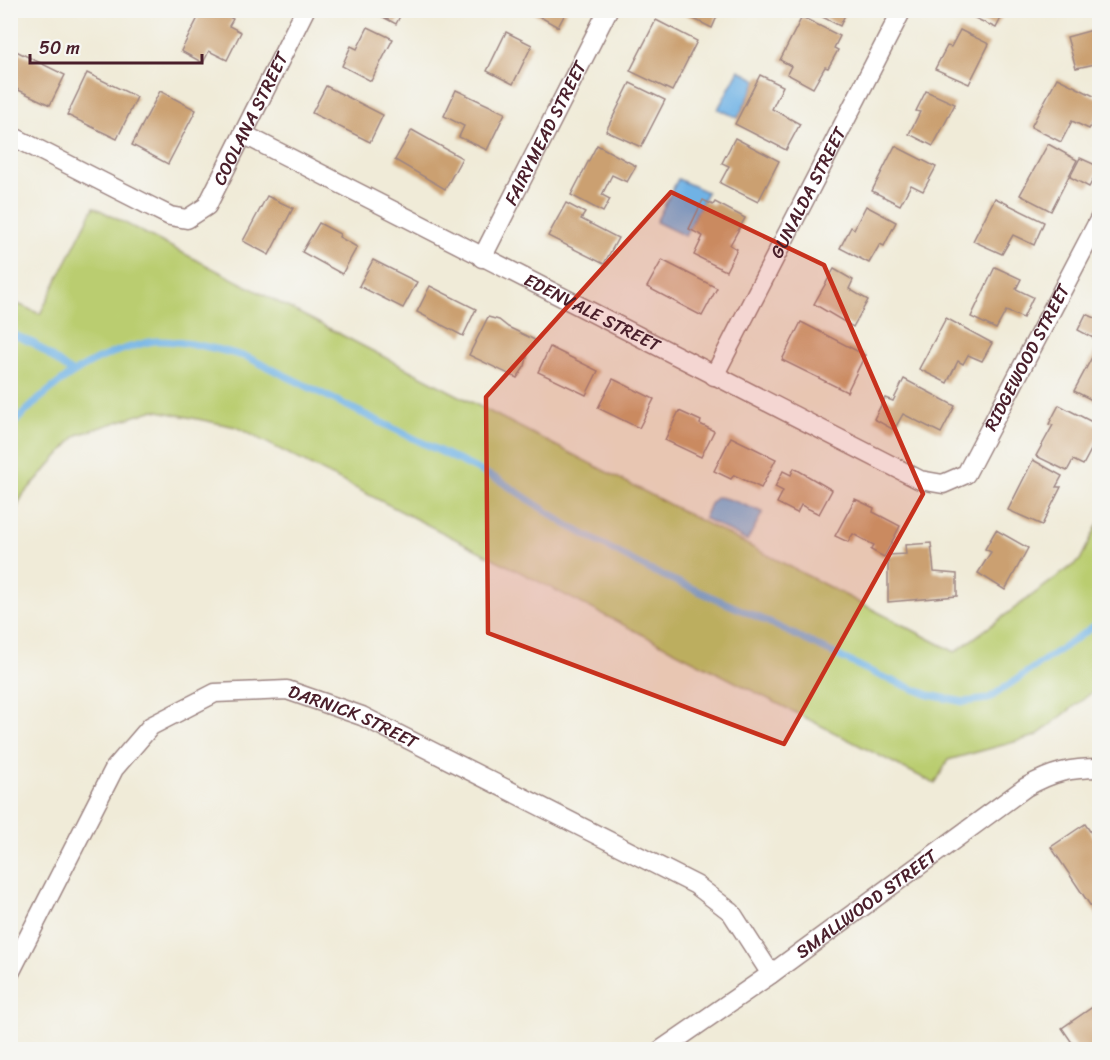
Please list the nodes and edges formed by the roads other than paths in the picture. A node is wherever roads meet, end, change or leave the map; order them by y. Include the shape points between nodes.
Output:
1 (305, 10) edge
2 (608, 10) edge
3 (902, 10) edge
4 (243, 134) junction
5 (10, 135) edge
6 (1100, 218) edge
7 (483, 258) junction
8 (714, 376) junction
9 (943, 484) joint
10 (1100, 768) edge
11 (10, 973) edge
12 (771, 974) junction
13 (661, 1050) edge

1 - 4 street, COOLANA STREET
2 - 7 street, FAIRYMEAD STREET
3 - 8 street, GUNALDA STREET
4 - 5 street, COOLANA STREET via 207,206 187,219 170,216
4 - 7 street, EDENVALE STREET
6 - 9 street, RIDGEWOOD STREET via 966,474
7 - 8 street, EDENVALE STREET
8 - 9 street, EDENVALE STREET via 920,480
10 - 12 street, SMALLWOOD STREET via 1049,774 1026,787
11 - 12 street, DARNICK STREET via 114,769 151,726 215,693 287,690 362,716 696,885 731,912
12 - 13 street, SMALLWOOD STREET

